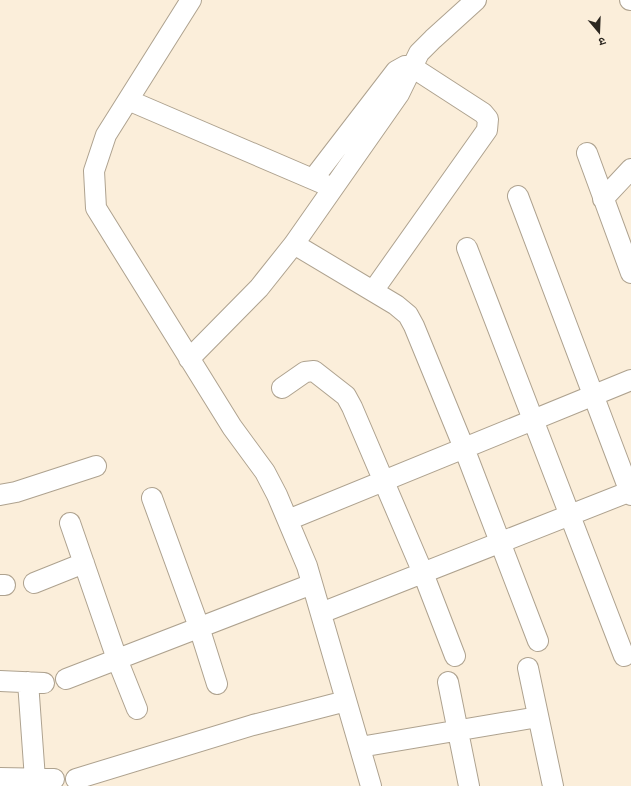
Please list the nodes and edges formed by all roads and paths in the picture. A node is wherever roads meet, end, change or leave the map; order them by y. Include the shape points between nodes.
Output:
1 (191, 0) edge
2 (476, 0) edge
3 (412, 67) junction
4 (128, 100) junction
5 (586, 153) dead end
6 (631, 169) edge
7 (313, 179) junction
8 (333, 188) junction
9 (518, 196) dead end
10 (603, 199) junction
11 (294, 244) junction
12 (467, 248) dead end
13 (631, 273) edge
14 (373, 291) junction
15 (190, 359) junction
16 (631, 380) edge
17 (282, 388) dead end
18 (593, 396) junction
19 (534, 420) junction
20 (464, 448) junction
21 (96, 466) dead end
22 (384, 481) junction
23 (630, 492) edge
24 (0, 495) edge
25 (152, 498) dead end
26 (569, 514) junction
27 (288, 520) junction
28 (70, 523) dead end
29 (499, 542) junction
30 (84, 564) junction
31 (423, 573) junction
32 (34, 583) dead end
33 (312, 584) junction
34 (321, 613) junction
35 (199, 627) junction
36 (538, 641) dead end
37 (455, 656) dead end
38 (624, 656) dead end
39 (117, 659) junction
40 (528, 668) dead end
41 (66, 679) dead end
42 (0, 681) edge
43 (448, 682) dead end
44 (217, 684) dead end
45 (346, 701) junction
46 (137, 709) dead end
47 (538, 716) junction
48 (458, 730) junction
49 (360, 747) junction
50 (0, 778) edge
51 (76, 779) dead end
52 (104, 779) edge
53 (372, 786) edge
54 (469, 786) edge
55 (553, 786) edge

1 - 4 street
2 - 3 street via 419,53
3 - 7 street via 405,66 396,70
3 - 8 street via 399,94
3 - 14 street via 483,113 488,119 487,130
4 - 7 street
4 - 15 street via 106,135 94,171 96,208
5 - 10 street
6 - 10 street
7 - 8 street
8 - 11 street
9 - 18 street
10 - 13 street
11 - 14 street
11 - 15 street via 259,288
12 - 19 street
14 - 20 street via 402,310 414,326
15 - 27 street via 232,427 265,472
16 - 18 street
17 - 22 street via 305,372 314,371 346,396
18 - 19 street
18 - 23 street
19 - 20 street
19 - 26 street
20 - 22 street
20 - 29 street
21 - 24 street
22 - 27 street
22 - 31 street
23 - 26 street
25 - 35 street
26 - 29 street
26 - 38 street
27 - 33 street
28 - 30 street
29 - 31 street
29 - 36 street
30 - 32 street
30 - 39 street
31 - 34 street
31 - 37 street
33 - 34 street
33 - 35 street
34 - 45 street
35 - 39 street
35 - 44 street
39 - 41 street
39 - 46 street
40 - 47 street
42 - 50 street via 36,683 44,779
43 - 48 street
45 - 49 street
45 - 52 street via 252,725
47 - 48 street
47 - 55 street
48 - 49 street
48 - 54 street
49 - 53 street
51 - 52 street

